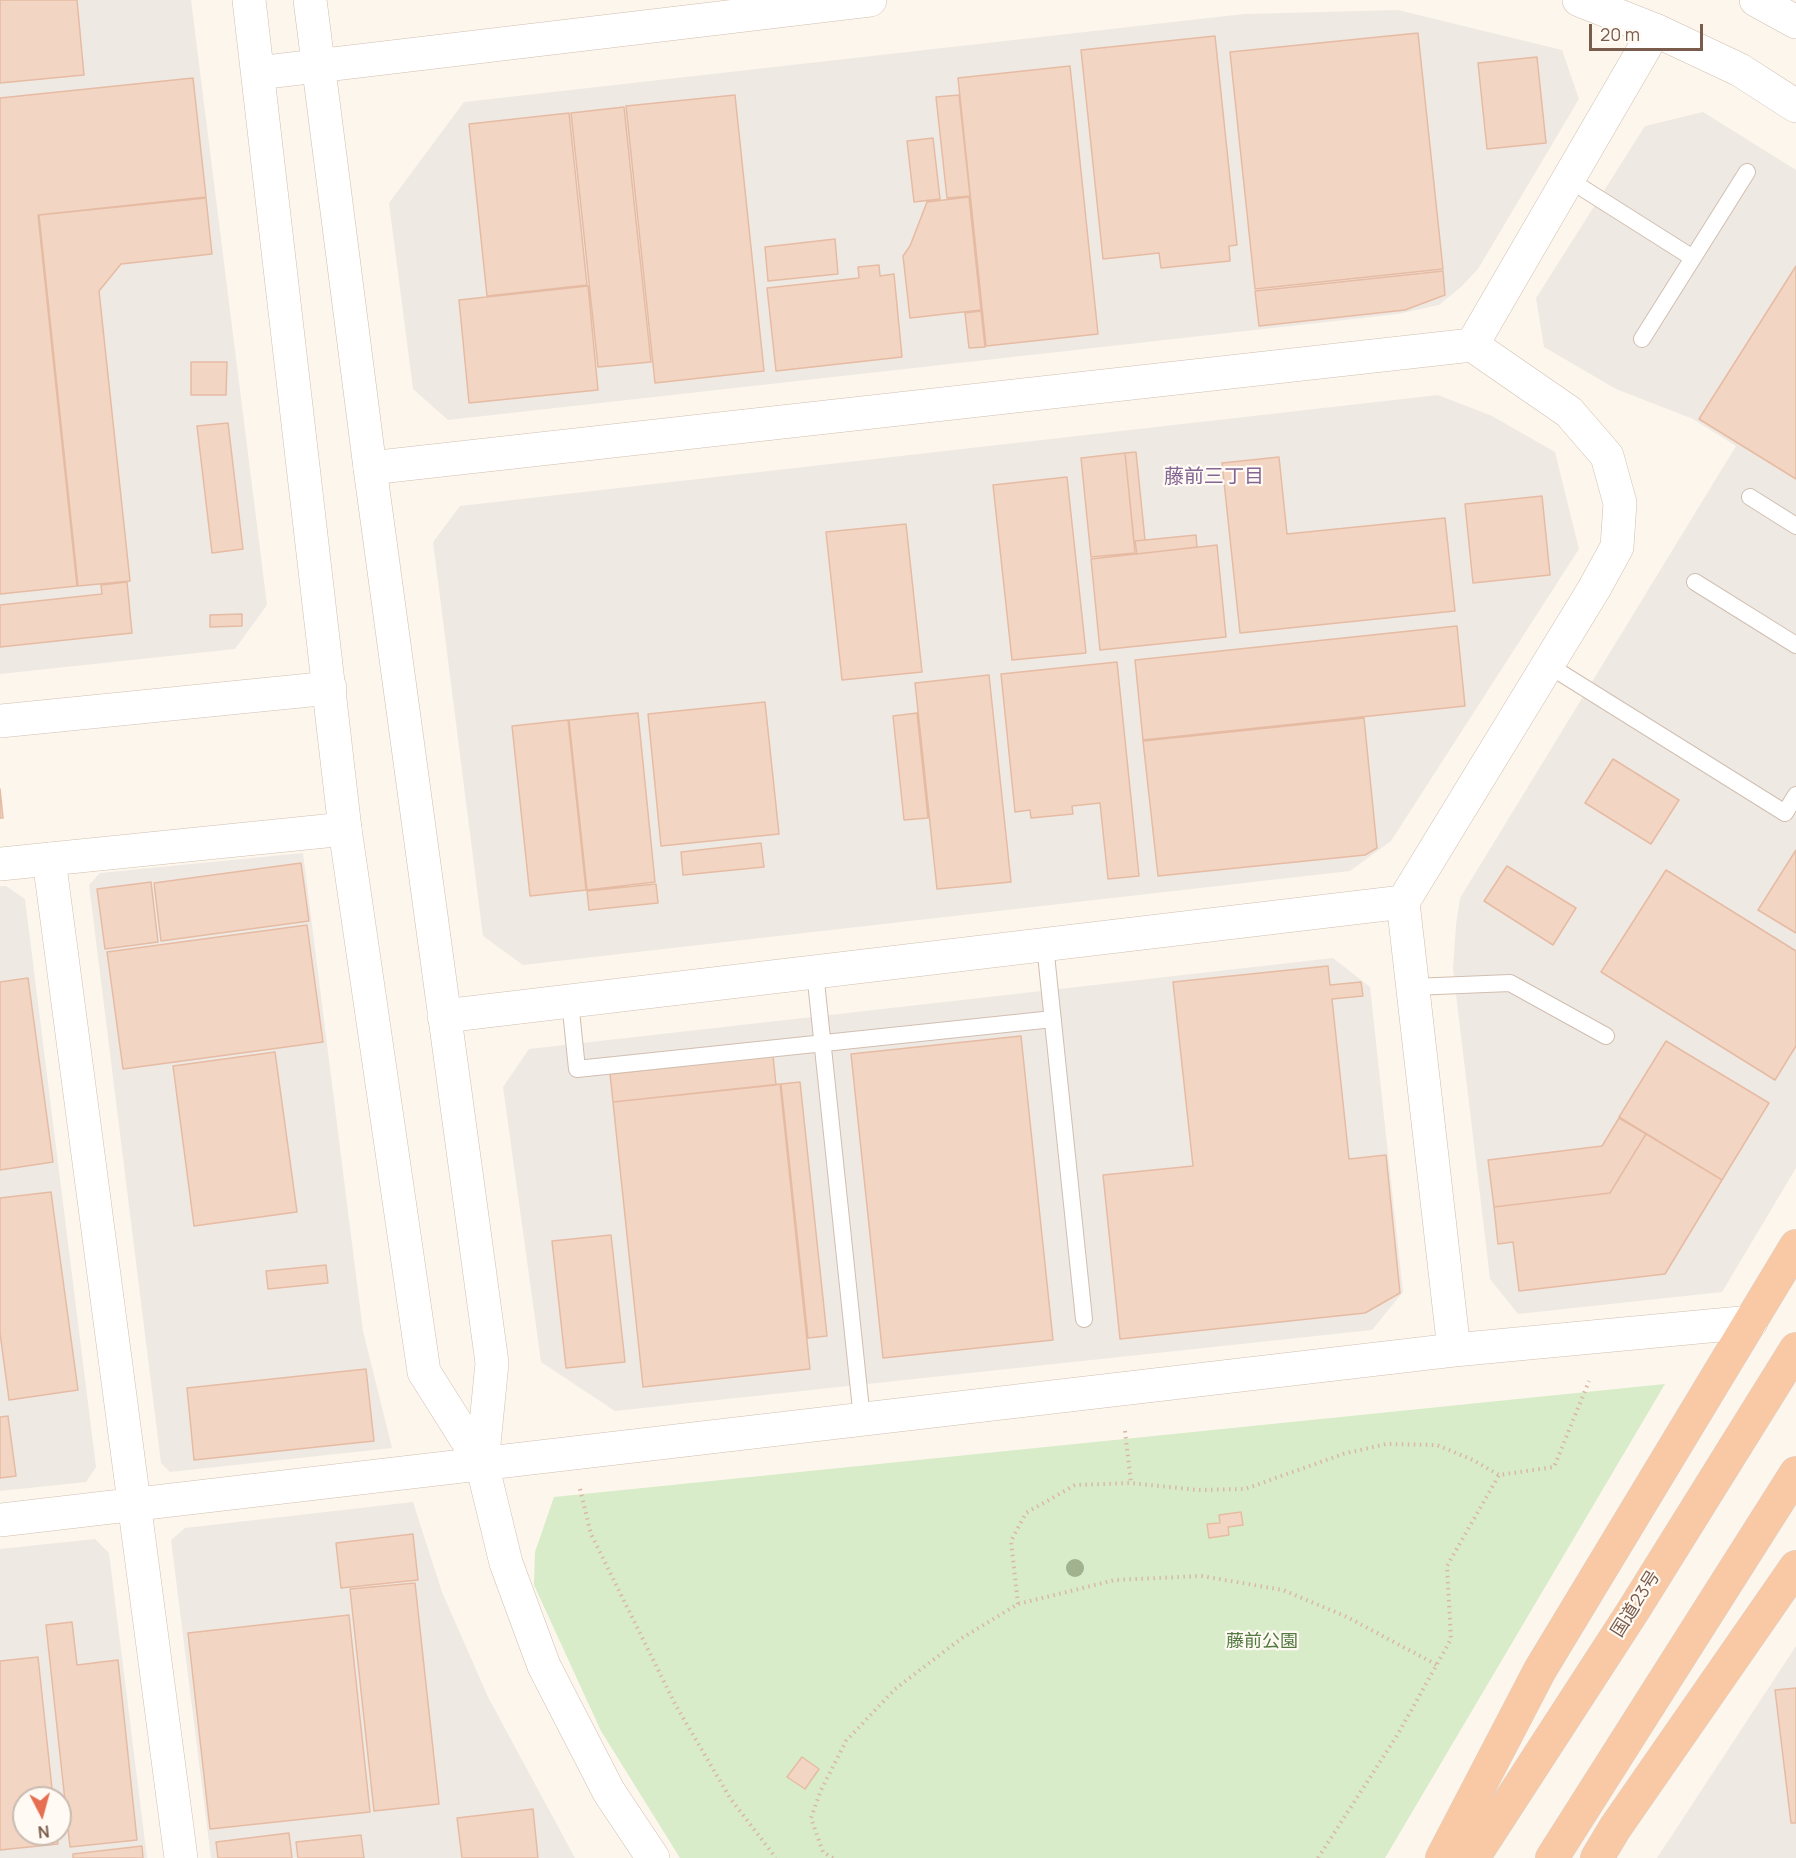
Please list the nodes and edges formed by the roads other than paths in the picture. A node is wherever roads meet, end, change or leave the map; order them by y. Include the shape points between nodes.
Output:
1 (249, 0) edge
2 (310, 0) edge
3 (870, 0) edge
4 (1578, 0) edge
5 (1756, 0) edge
6 (1796, 22) edge
7 (1655, 30) junction
8 (319, 66) junction
9 (258, 73) junction
10 (1796, 106) edge
11 (1747, 172) dead end
12 (1568, 179) junction
13 (1694, 258) junction
14 (1642, 339) dead end
15 (1473, 345) junction
16 (370, 468) junction
17 (1750, 497) dead end
18 (1796, 526) edge
19 (1695, 582) dead end
20 (1796, 645) edge
21 (1548, 665) junction
22 (330, 688) junction
23 (0, 721) edge
24 (1796, 795) edge
25 (345, 829) junction
26 (49, 859) junction
27 (0, 864) edge
28 (1403, 902) junction
29 (1045, 945) junction
30 (815, 972) junction
31 (1413, 987) junction
32 (570, 1001) junction
33 (444, 1016) junction
34 (1053, 1019) junction
35 (1606, 1036) dead end
36 (822, 1044) junction
37 (1796, 1246) edge
38 (1084, 1319) dead end
39 (1751, 1322) junction
40 (1796, 1349) edge
41 (1454, 1350) junction
42 (862, 1419) junction
43 (482, 1464) junction
44 (1796, 1473) edge
45 (135, 1505) junction
46 (0, 1520) edge
47 (1796, 1567) edge
48 (181, 1858) edge
49 (653, 1858) edge
50 (1442, 1858) edge
51 (1473, 1858) edge
52 (1552, 1858) edge
53 (1597, 1858) edge

1 - 9 street
2 - 8 street
3 - 8 street
4 - 7 street
5 - 6 street
7 - 10 street via 1740,70
7 - 12 street
8 - 9 street
8 - 16 street
9 - 22 street
11 - 13 lane
12 - 13 lane
12 - 15 street
13 - 14 lane
15 - 16 street
15 - 21 street via 1569,412 1607,456 1620,503 1617,547
16 - 33 street
17 - 18 lane
19 - 20 lane
21 - 24 lane via 1785,813
21 - 28 street
22 - 23 street
22 - 25 street
25 - 26 street
25 - 43 street via 424,1372
26 - 27 street
26 - 45 street
28 - 29 street
28 - 31 street
29 - 30 street
29 - 34 lane
30 - 32 street
30 - 36 lane
31 - 35 lane via 1510,983
31 - 41 street
32 - 33 street
32 - 36 lane via 577,1069
33 - 43 street via 492,1363
34 - 36 lane
34 - 38 lane
36 - 42 lane
37 - 39 highway
39 - 41 street
39 - 50 highway via 1540,1670
40 - 51 highway, 国道23号
41 - 42 street
42 - 43 street
43 - 45 street
43 - 49 street via 506,1563 544,1666 609,1792
44 - 52 highway
45 - 46 street
45 - 48 street
47 - 53 highway

